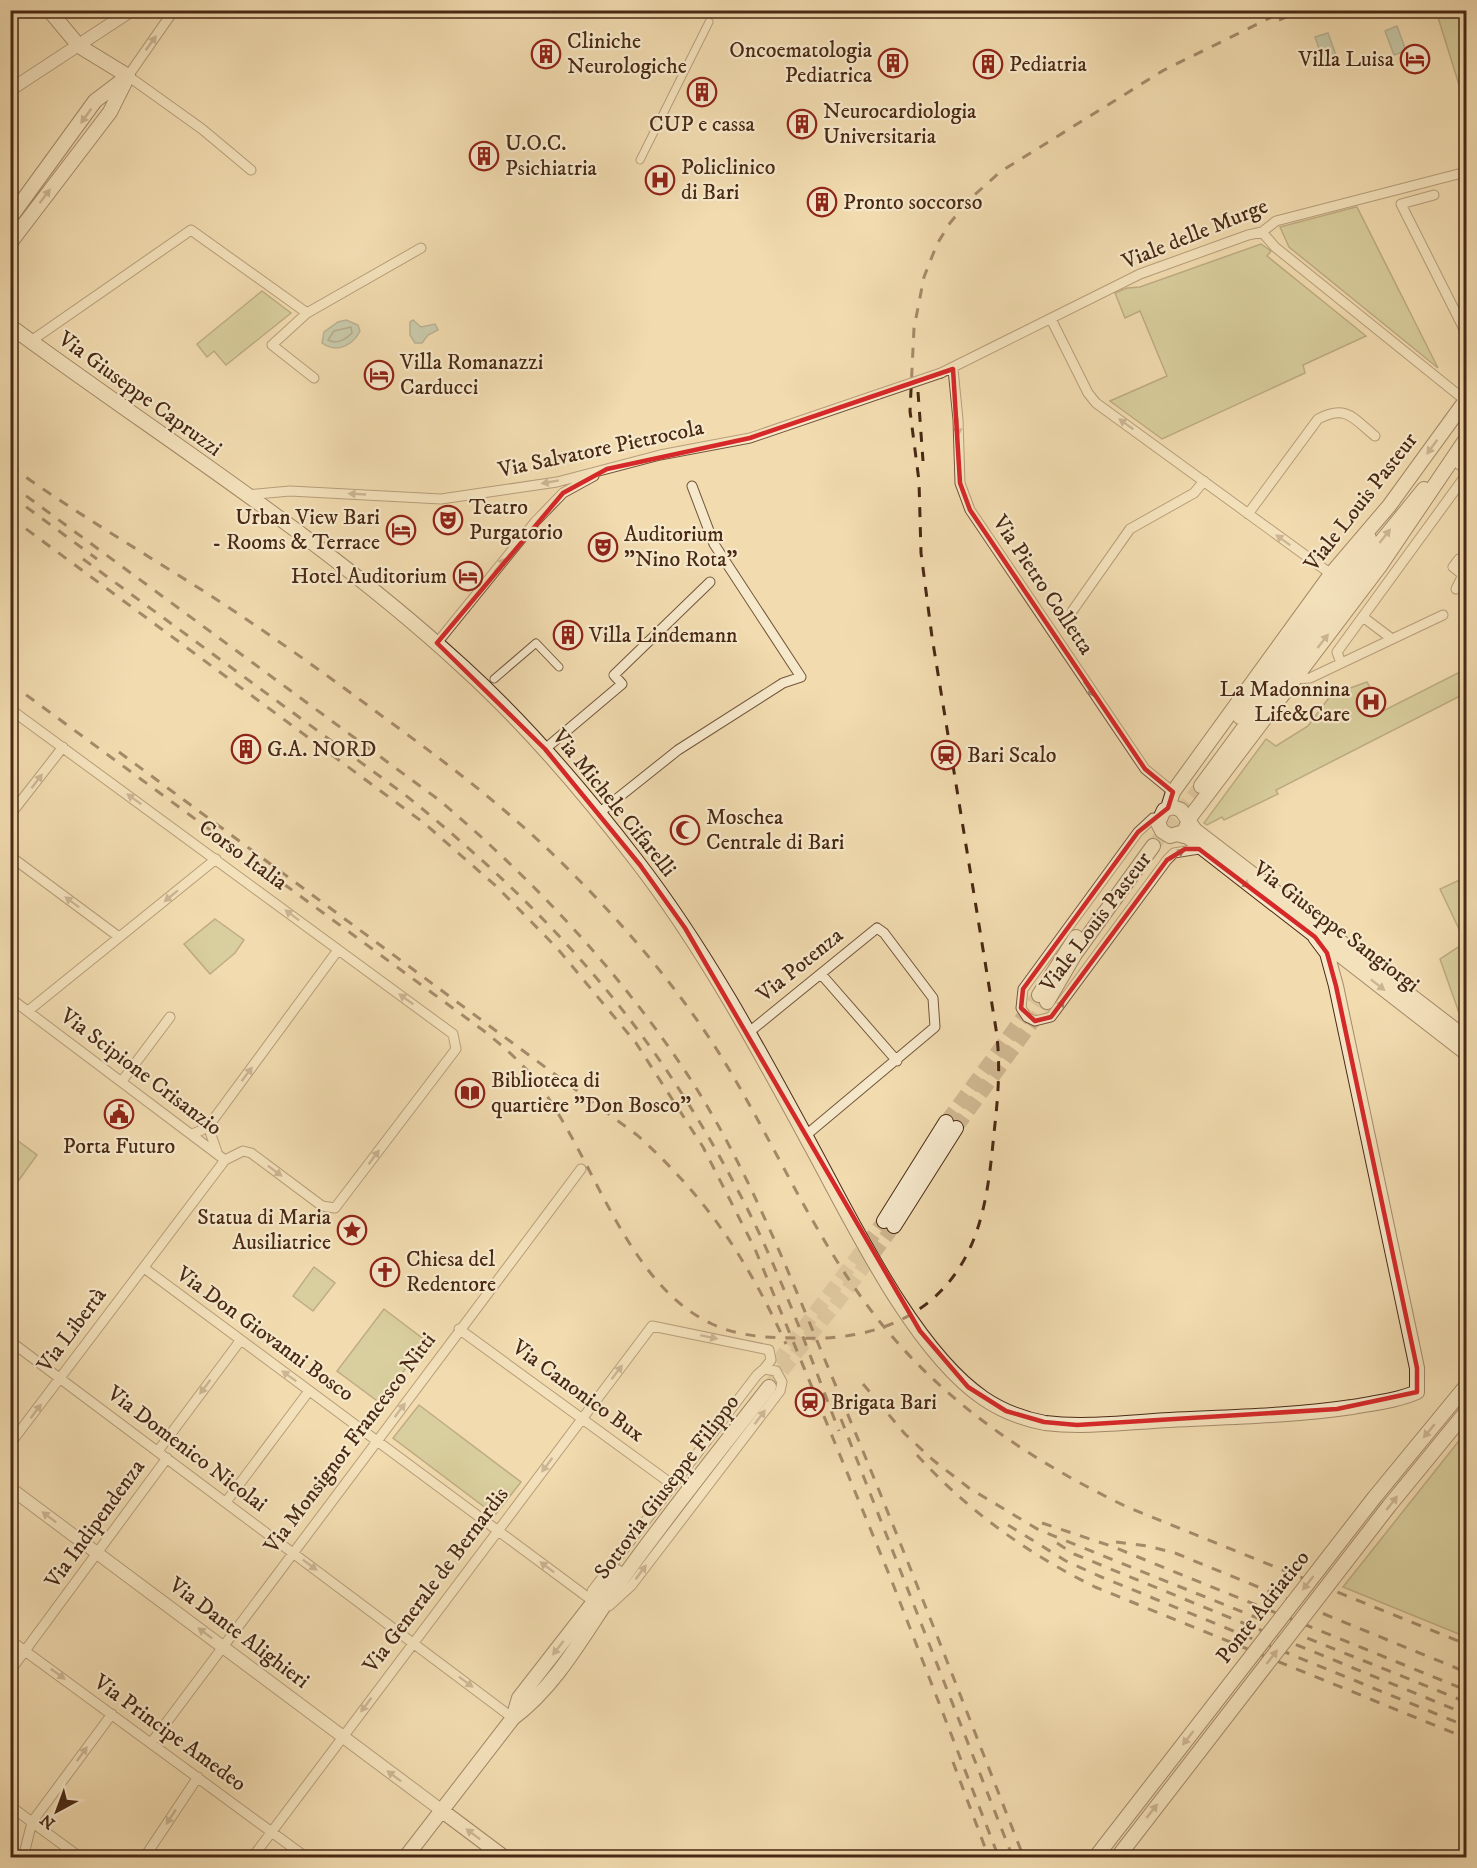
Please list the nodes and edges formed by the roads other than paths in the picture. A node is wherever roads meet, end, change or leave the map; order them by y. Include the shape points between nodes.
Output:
1 (49, 10) edge
2 (132, 10) edge
3 (174, 10) edge
4 (709, 22) dead end
5 (79, 46) junction
6 (128, 76) junction
7 (10, 90) edge
8 (99, 98) junction
9 (112, 105) junction
10 (640, 160) dead end
11 (251, 170) dead end
12 (1467, 172) edge
13 (1434, 195) dead end
14 (10, 218) edge
15 (1262, 232) junction
16 (10, 243) edge
17 (421, 248) dead end
18 (307, 313) junction
19 (1051, 319) junction
20 (10, 326) edge
21 (1467, 333) edge
22 (31, 341) junction
23 (953, 369) junction
24 (314, 378) dead end
25 (1466, 400) edge
26 (1375, 436) dead end
27 (1467, 439) edge
28 (1452, 459) junction
29 (607, 469) junction
30 (1467, 472) edge
31 (1204, 481) junction
32 (693, 486) dead end
33 (246, 495) junction
34 (1389, 506) junction
35 (1248, 514) junction
36 (1467, 564) edge
37 (1331, 574) junction
38 (710, 582) dead end
39 (1456, 589) dead end
40 (1073, 610) dead end
41 (1443, 615) dead end
42 (1363, 617) junction
43 (1392, 639) junction
44 (437, 643) junction
45 (1341, 663) junction
46 (559, 666) dead end
47 (495, 679) dead end
48 (1293, 679) junction
49 (10, 709) edge
50 (63, 747) junction
51 (545, 749) junction
52 (1173, 792) junction
53 (599, 813) junction
54 (1163, 813) junction
55 (10, 815) edge
56 (1188, 823) junction
57 (1177, 835) junction
58 (1199, 849) junction
59 (10, 856) edge
60 (216, 859) junction
61 (119, 937) junction
62 (1315, 937) junction
63 (338, 950) junction
64 (1356, 969) junction
65 (821, 974) junction
66 (1059, 984) junction
67 (1336, 986) junction
68 (10, 998) edge
69 (28, 1011) junction
70 (170, 1017) dead end
71 (748, 1033) junction
72 (1467, 1038) edge
73 (1467, 1053) edge
74 (897, 1061) junction
75 (122, 1081) junction
76 (212, 1121) junction
77 (951, 1125) tunnel mouth
78 (192, 1134) junction
79 (805, 1136) junction
80 (222, 1157) junction
81 (581, 1169) dead end
82 (339, 1204) joint
83 (889, 1223) tunnel mouth
84 (144, 1268) junction
85 (459, 1329) junction
86 (10, 1341) edge
87 (240, 1341) junction
88 (61, 1378) junction
89 (765, 1379) junction
90 (1467, 1386) edge
91 (309, 1391) junction
92 (1467, 1412) edge
93 (582, 1419) junction
94 (376, 1440) junction
95 (10, 1444) edge
96 (158, 1451) junction
97 (168, 1458) junction
98 (673, 1485) junction
99 (10, 1488) edge
100 (226, 1502) junction
101 (498, 1531) junction
102 (293, 1552) junction
103 (98, 1553) junction
104 (597, 1608) junction
105 (10, 1640) edge
106 (414, 1643) junction
107 (222, 1647) junction
108 (26, 1651) junction
109 (10, 1671) edge
110 (112, 1714) junction
111 (513, 1718) junction
112 (343, 1737) junction
113 (151, 1743) junction
114 (198, 1777) junction
115 (10, 1806) edge
116 (441, 1810) junction
117 (32, 1822) junction
118 (272, 1831) junction
119 (23, 1857) edge
120 (81, 1857) edge
121 (144, 1857) edge
122 (252, 1857) edge
123 (307, 1857) edge
124 (405, 1857) edge
125 (505, 1857) edge
126 (1095, 1857) edge
127 (1117, 1857) edge

1 - 5 main road
2 - 5 street
6 -> 3 street
4 - 10 street
5 - 6 main road
5 - 7 street
6 - 8 main road
6 - 9 main road
6 - 11 street
8 - 9 main road
8 -> 14 main road
16 -> 9 main road
12 - 15 street, Viale delle Murge via 1276,221
13 - 21 street via 1396,205
15 - 19 street, Viale delle Murge via 1162,266
15 - 25 street via 1275,247
17 - 18 street
18 - 22 street via 190,230
18 - 24 street via 272,345
19 - 23 street, Viale delle Murge
31 -> 19 street via 1096,403
20 - 22 main road, Via Giuseppe Capruzzi
22 - 33 main road, Via Giuseppe Capruzzi
23 - 29 street, Via Salvatore Pietrocola, bridge via 750,438
23 -> 52 street, Via Pietro Colletta via 960,483 970,510 1145,769
25 -> 34 main road, Viale Louis Pasteur
26 - 35 street via 1345,412 1332,411 1318,419
27 - 28 main road, Viale Louis Pasteur
28 - 30 street
34 -> 28 main road via 1357,558 1198,784 1383,540
48 -> 28 main road, Viale Louis Pasteur via 1380,566
29 -> 33 street, Via Salvatore Pietrocola via 557,482 441,499 290,491
44 -> 29 street via 549,507 563,493
30 - 42 street
31 - 35 street
31 - 40 street via 1194,493 1130,529
32 - 53 street via 714,544 801,677 783,684 678,750
33 - 44 main road, Via Michele Cifarelli
34 - 37 main road, Viale Louis Pasteur
37 -> 35 street
36 - 39 street via 1459,559 1453,567 1463,575
37 - 52 main road, Viale Louis Pasteur
38 - 51 street via 614,675 622,684
41 - 43 street
42 - 43 street
42 - 45 street via 1337,652
43 - 45 street
44 - 51 main road, Via Michele Cifarelli
45 - 48 street via 1310,678
46 - 47 street via 536,643
48 - 56 main road, Viale Louis Pasteur
49 - 50 street, Corso Italia
55 -> 50 street
60 -> 50 street, Corso Italia
51 - 53 main road, Via Michele Cifarelli
52 - 54 main road, Viale Louis Pasteur
53 - 71 main road, Via Michele Cifarelli via 685,928
54 - 56 main road, Via Giuseppe Sangiorgi via 1181,810
54 - 57 main road, Via Giuseppe Sangiorgi via 1162,831
54 -> 58 street, Viale Louis Pasteur via 1138,832 1023,989 1021,1008 1027,1017 1035,1022 1051,1017 1167,860 1174,853
56 - 57 main road, Viale Louis Pasteur
56 - 72 main road, Via Giuseppe Sangiorgi
57 - 58 main road, Via Giuseppe Sangiorgi via 1188,837
57 - 66 main road, Viale Louis Pasteur via 1163,847 1083,959
58 -> 62 main road, Via Giuseppe Sangiorgi
61 -> 59 street
60 -> 61 street
63 -> 60 street, Corso Italia
61 - 69 street
62 - 64 main road, Via Giuseppe Sangiorgi
62 - 67 main road via 1327,954
76 -> 63 street
82 -> 63 street, Corso Italia via 456,1049 453,1034
64 - 67 main road via 1344,975
64 -> 73 main road, Via Giuseppe Sangiorgi
65 - 71 street, Via Potenza
65 - 74 street
65 - 74 street, Via Potenza via 877,928 884,933 933,998 935,1027
66 - 66 main road via 1076,954 1150,843 1068,948 1043,999
67 - 79 main road, Via Michele Cifarelli via 1417,1368 1417,1392 1388,1401 1273,1415 1077,1425 1044,1422 1006,1411 954,1373 920,1331
68 - 69 street, Via Scipione Crisanzio
69 - 75 street, Via Scipione Crisanzio
70 - 75 street
71 - 79 main road, Via Michele Cifarelli
74 - 79 street
75 - 78 street, Via Scipione Crisanzio
76 - 78 street
76 - 80 street via 210,1132
77 - 83 main road
78 - 80 street, Via Scipione Crisanzio
80 -> 82 street, Via Scipione Crisanzio via 246,1151 322,1206 330,1209
80 - 84 street, Via Libertà
81 - 85 street, Via Monsignor Francesco Nitti
84 - 87 street, Via Don Giovanni Bosco
84 - 88 street, Via Libertà
85 - 93 street, Via Canonico Bux
94 -> 85 street, Via Monsignor Francesco Nitti
86 - 88 street, Via Domenico Nicolai
91 -> 87 street, Via Don Giovanni Bosco
87 -> 96 street
95 -> 88 street, Via Libertà
88 - 96 street, Via Domenico Nicolai
93 -> 89 street, Via Generale de Bernardis via 652,1326 769,1350 771,1360
89 - 98 street via 757,1375
89 - 104 main road, Sottovia Giuseppe Filippo via 622,1579
90 -> 126 main road, Ponte Adriatico, bridge via 1374,1498
91 - 94 street, Via Don Giovanni Bosco
91 - 100 street
127 -> 92 main road, Ponte Adriatico, bridge via 1389,1506
93 - 98 street, Via Canonico Bux
93 -> 101 street, Via Generale de Bernardis
94 - 101 street, Via Don Giovanni Bosco
94 - 102 street, Via Monsignor Francesco Nitti
96 - 97 street, Via Domenico Nicolai
97 - 100 street, Via Domenico Nicolai
97 - 103 street, Via Indipendenza
98 - 104 street via 592,1591
103 -> 99 street, Via Dante Alighieri
100 - 102 street, Via Domenico Nicolai
104 -> 101 street, Via Don Giovanni Bosco
101 - 106 street, Via Generale de Bernardis
102 -> 106 street, Via Domenico Nicolai
102 - 107 street, Via Monsignor Francesco Nitti
107 -> 103 street, Via Dante Alighieri
103 - 108 street, Via Indipendenza
104 - 111 main road, Sottovia Giuseppe Filippo via 529,1706
105 - 108 street, Via Principe Amedeo
106 -> 111 street, Via Domenico Nicolai
106 -> 112 street, Via Generale de Bernardis
107 - 112 street, Via Dante Alighieri
107 - 113 street, Via Monsignor Francesco Nitti
108 - 109 street, Via Indipendenza
108 -> 110 street, Via Principe Amedeo
110 - 113 street, Via Principe Amedeo
117 -> 110 street
111 - 116 main road, Sottovia Giuseppe Filippo
116 -> 112 street, Via Dante Alighieri
112 - 118 street, Via Generale de Bernardis
113 - 114 street, Via Principe Amedeo
114 - 118 street, Via Principe Amedeo
114 -> 121 street
115 - 117 street
116 - 124 main road, Sottovia Giuseppe Filippo
125 -> 116 main road
117 - 119 street
117 - 120 street
118 - 122 street, Via Generale de Bernardis
118 - 123 street, Via Principe Amedeo

